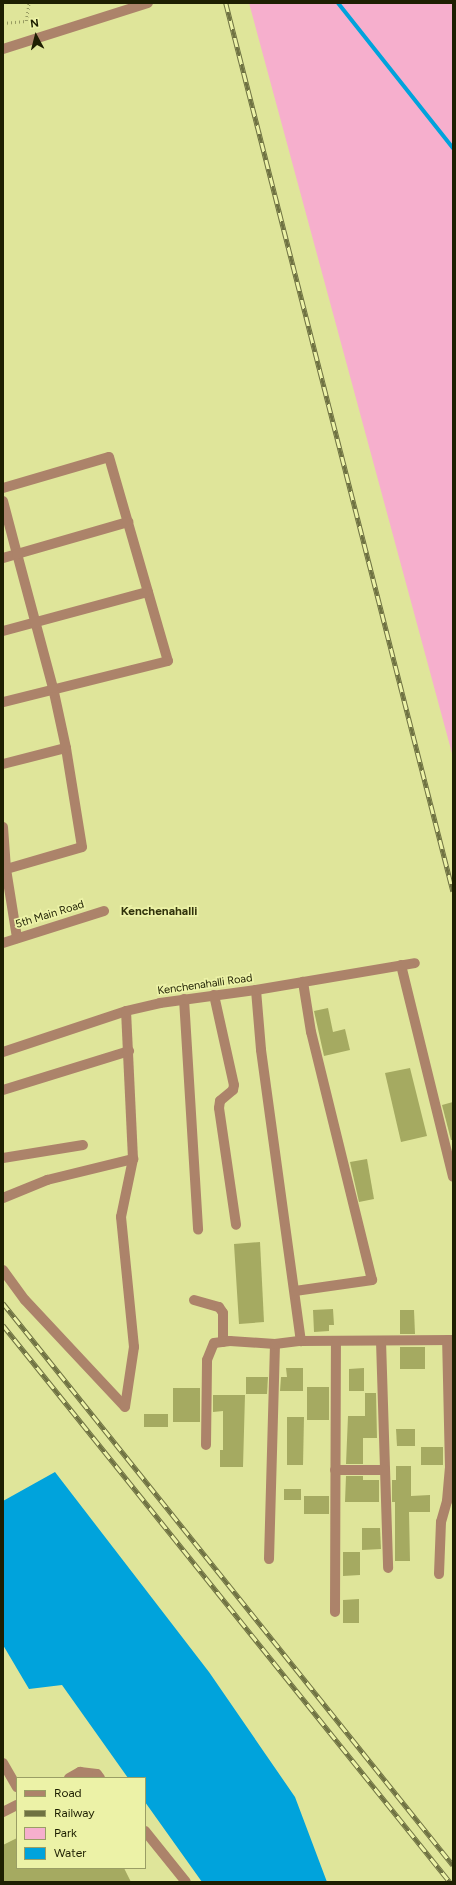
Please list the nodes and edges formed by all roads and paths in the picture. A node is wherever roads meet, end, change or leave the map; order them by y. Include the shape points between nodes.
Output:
1 (29, 3) edge
2 (148, 3) edge
3 (3, 23) edge
4 (3, 49) edge
5 (3, 488) edge
6 (3, 501) edge
7 (128, 522) junction
8 (17, 554) junction
9 (3, 558) edge
10 (148, 592) junction
11 (36, 622) junction
12 (3, 631) edge
13 (53, 688) junction
14 (3, 702) edge
15 (66, 748) junction
16 (4, 763) edge
17 (3, 827) edge
18 (5, 870) edge
19 (104, 911) dead end
20 (17, 938) junction
21 (3, 942) edge
22 (415, 963) dead end
23 (401, 965) junction
24 (303, 982) junction
25 (256, 990) junction
26 (214, 995) junction
27 (184, 999) junction
28 (126, 1011) junction
29 (129, 1051) junction
30 (3, 1052) edge
31 (3, 1090) edge
32 (83, 1145) dead end
33 (3, 1158) edge
34 (133, 1159) junction
35 (453, 1177) edge
36 (3, 1198) edge
37 (236, 1225) dead end
38 (198, 1230) dead end
39 (3, 1270) edge
40 (295, 1291) junction
41 (194, 1300) dead end
42 (450, 1340) edge
43 (381, 1341) junction
44 (223, 1342) junction
45 (301, 1342) junction
46 (336, 1342) junction
47 (274, 1344) junction
48 (206, 1446) dead end
49 (335, 1470) junction
50 (385, 1470) junction
51 (269, 1559) dead end
52 (388, 1568) dead end
53 (439, 1574) dead end
54 (335, 1612) dead end
55 (3, 1763) edge
56 (71, 1777) edge
57 (99, 1777) edge
58 (16, 1785) edge
59 (16, 1806) edge
60 (3, 1812) edge
61 (146, 1832) edge
62 (186, 1882) edge

1 - 3 path via 26,21
2 - 4 street
5 - 7 street via 109,457
6 - 8 street
7 - 8 street
7 - 10 street
8 - 9 street
8 - 11 street
10 - 11 street
10 - 13 street via 168,661
11 - 12 street
11 - 13 street
13 - 14 street
13 - 15 street
15 - 16 street
15 - 18 street via 82,847
17 - 18 street
18 - 20 street
19 - 20 street, 5th Main Road
20 - 21 street, 5th Main Road
22 - 23 street, Kenchenahalli Road
23 - 24 street, Kenchenahalli Road
23 - 35 street
24 - 25 street, Kenchenahalli Road
24 - 40 street via 311,1032 372,1280
25 - 26 street, Kenchenahalli Road
25 - 40 street via 261,1050
26 - 27 street, Kenchenahalli Road
26 - 37 street via 234,1085 233,1090 220,1101 219,1108
27 - 28 street, Kenchenahalli Road
27 - 38 street
28 - 29 street
28 - 30 street, Kenchenahalli Road
29 - 31 street
29 - 34 street
32 - 33 street
34 - 36 street via 46,1180
34 - 39 street via 121,1217 134,1347 125,1407 25,1300
40 - 45 street
41 - 44 street via 219,1307 223,1313
42 - 43 street
42 - 53 street via 450,1468 447,1501 441,1522
43 - 46 street
43 - 50 street
44 - 47 street
44 - 48 street via 214,1343 207,1360
45 - 46 street
45 - 47 street
46 - 49 street
47 - 51 street
49 - 50 street
49 - 54 street
50 - 52 street
55 - 58 street
56 - 57 street via 80,1772 97,1774
59 - 60 street
61 - 62 street

